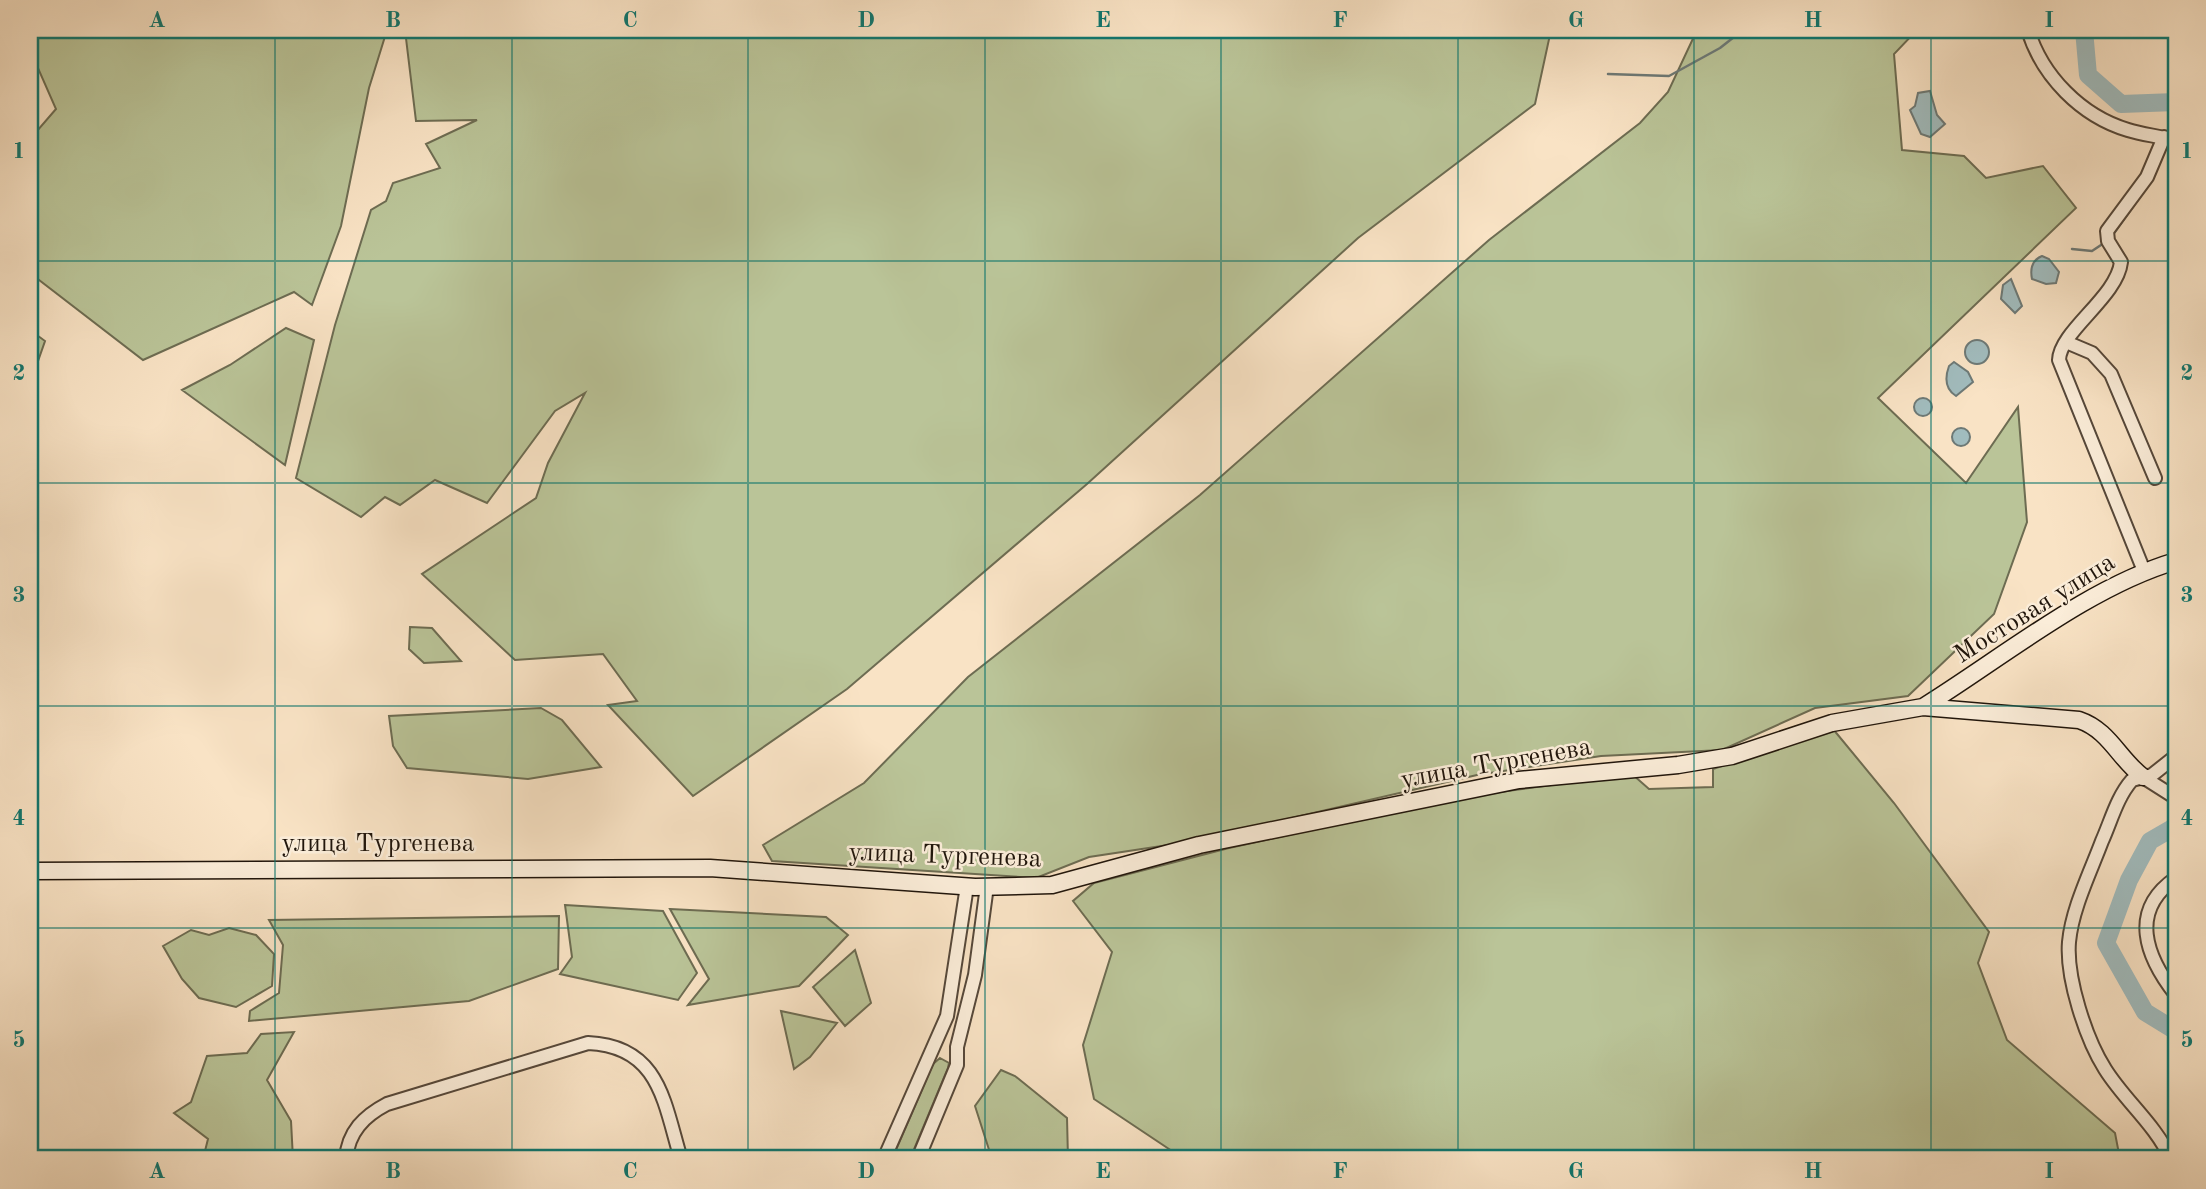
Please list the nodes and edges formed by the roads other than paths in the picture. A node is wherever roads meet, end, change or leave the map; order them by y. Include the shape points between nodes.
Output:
1 (2028, 30) edge
2 (2170, 139) edge
3 (2066, 342) junction
4 (2155, 478) dead end
5 (2176, 561) edge
6 (2144, 570) junction
7 (1923, 707) junction
8 (2176, 756) edge
9 (2143, 777) junction
10 (2176, 798) edge
11 (30, 871) edge
12 (2176, 878) edge
13 (967, 886) junction
14 (987, 886) junction
15 (2176, 995) edge
16 (929, 1056) junction
17 (957, 1063) junction
18 (346, 1159) edge
19 (681, 1159) edge
20 (884, 1159) edge
21 (918, 1159) edge
22 (2171, 1159) edge

1 - 2 street via 2035,52 2079,106 2109,123
2 - 3 street via 2107,231 2121,262 2118,276
3 - 4 street via 2092,352 2111,374
3 - 6 street via 2059,360
5 - 6 street, Мостовая улица
6 - 7 street, Мостовая улица
7 - 9 street via 2079,720 2099,729 2127,765
7 - 14 street, улица Тургенева via 1832,723 1732,756 1520,780 1199,845 1052,885
8 - 9 street via 2160,771
9 - 10 street
9 - 22 street via 2132,780 2120,797 2079,903 2068,956 2090,1037 2105,1070 2150,1122
11 - 13 street, улица Тургенева via 710,868
12 - 15 street via 2148,910 2146,925 2150,954
13 - 14 street, улица Тургенева
13 - 16 street via 947,1016
14 - 17 street
16 - 17 street via 945,1050
16 - 20 street
17 - 21 street
18 - 19 street via 350,1138 362,1120 387,1104 588,1043 620,1048 648,1068 660,1090

